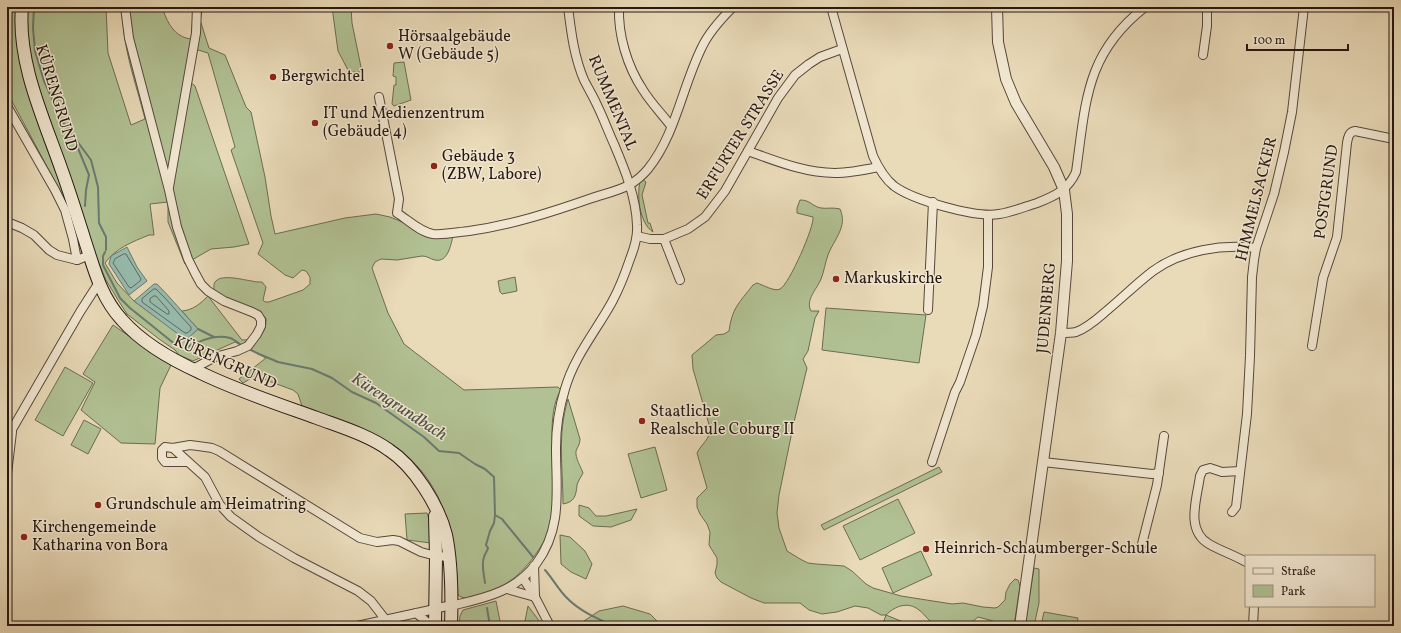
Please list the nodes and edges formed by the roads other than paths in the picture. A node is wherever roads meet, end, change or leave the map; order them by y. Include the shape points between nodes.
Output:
1 (22, 7) edge
2 (125, 7) edge
3 (197, 7) edge
4 (568, 7) edge
5 (619, 7) edge
6 (733, 7) edge
7 (831, 7) edge
8 (997, 7) edge
9 (1145, 7) edge
10 (1207, 7) edge
11 (1304, 7) edge
12 (842, 49) junction
13 (1203, 55) dead end
14 (379, 97) dead end
15 (7, 106) edge
16 (671, 126) junction
17 (1394, 139) edge
18 (748, 151) junction
19 (878, 167) junction
20 (630, 185) junction
21 (169, 190) junction
22 (1064, 190) junction
23 (933, 202) junction
24 (988, 215) junction
25 (7, 222) edge
26 (637, 236) junction
27 (664, 239) junction
28 (1256, 248) junction
29 (90, 255) junction
30 (77, 260) junction
31 (680, 280) dead end
32 (98, 284) junction
33 (928, 310) dead end
34 (1061, 333) junction
35 (1312, 346) dead end
36 (193, 369) junction
37 (9, 435) edge
38 (1164, 436) dead end
39 (173, 448) junction
40 (187, 462) junction
41 (932, 462) dead end
42 (1043, 462) junction
43 (1240, 471) junction
44 (1159, 473) junction
45 (7, 474) edge
46 (432, 503) junction
47 (1232, 512) dead end
48 (1142, 544) dead end
49 (436, 556) junction
50 (449, 557) junction
51 (1245, 561) edge
52 (534, 566) junction
53 (521, 579) junction
54 (507, 589) junction
55 (535, 597) junction
56 (452, 605) junction
57 (1254, 607) edge
58 (435, 609) junction
59 (416, 613) junction
60 (386, 623) edge
61 (357, 626) edge
62 (433, 626) edge
63 (451, 626) edge
64 (550, 626) edge
65 (1020, 626) edge
66 (1253, 626) edge

1 - 29 main road, KÜRENGRUND via 21,32 26,62
2 - 21 street via 129,38
3 - 21 street via 196,33
4 - 20 street, RUMMENTAL via 579,66
5 - 16 street via 620,31 633,73
6 - 16 street via 702,46
7 - 12 street
8 - 22 street, JUDENBERG via 998,42 1006,79 1016,103 1044,149
9 - 22 street via 1114,37 1097,64 1086,100 1076,172
10 - 13 street
11 - 28 street, HIMMELSACKER via 1292,112 1274,194
12 - 18 street, ERFURTER STRASSE via 820,57 796,74 778,98
12 - 19 street
14 - 20 street via 399,199 397,213 419,229 432,234 504,225
15 - 30 street via 65,210
16 - 20 street via 648,168
17 - 35 street, POSTGRUND via 1355,131 1349,135 1337,237 1323,278
18 - 19 street via 814,171 850,172
18 - 27 street, ERFURTER STRASSE via 726,191 705,217 688,229
19 - 23 street via 894,186 910,195
20 - 26 street, RUMMENTAL via 637,219
21 - 36 street via 181,241 201,284 214,296 258,315 261,320 261,326 248,346 215,357
22 - 24 street via 1018,209
22 - 34 street, JUDENBERG via 1067,261
23 - 24 street via 960,211
23 - 33 street
24 - 41 street via 988,267 983,306
25 - 30 street via 34,235 57,255
26 - 27 street, ERFURTER STRASSE
26 - 52 street via 612,301 579,356 566,387 556,432 556,516 548,544
27 - 31 street
28 - 34 street via 1201,250 1177,258 1153,271 1083,329
28 - 43 street, HIMMELSACKER via 1252,277 1247,414
29 - 30 street
29 - 32 main road, KÜRENGRUND
32 - 36 main road, KÜRENGRUND via 114,310 133,331 147,343
32 - 37 street
34 - 42 street, JUDENBERG
36 - 46 main road, KÜRENGRUND via 242,391 338,426 389,450 414,473
37 - 45 street
38 - 44 street
39 - 40 street
39 - 40 street via 165,447 162,450 161,455 165,462
39 - 49 street via 190,445 212,448 360,538 377,542 400,541 421,552
40 - 60 street via 204,477 220,505 231,518 294,558 358,591 370,601
42 - 44 street
42 - 65 street, JUDENBERG
43 - 47 street, HIMMELSACKER via 1236,507
43 - 51 street via 1222,472 1210,468 1203,470 1194,525 1197,533 1205,541
44 - 48 street
46 - 49 main road, KÜRENGRUND
46 - 50 main road, KÜRENGRUND via 446,535
49 - 50 street
49 - 58 main road, KÜRENGRUND
50 - 56 main road, KÜRENGRUND
52 - 53 street
52 - 55 street
53 - 54 street
53 - 55 street
54 - 55 street
54 - 56 street via 497,594
55 - 64 street
56 - 58 street via 444,609
56 - 63 main road, KÜRENGRUND
57 - 66 street
58 - 59 street
58 - 62 main road, KÜRENGRUND
59 - 60 street
59 - 62 street
60 - 61 street

